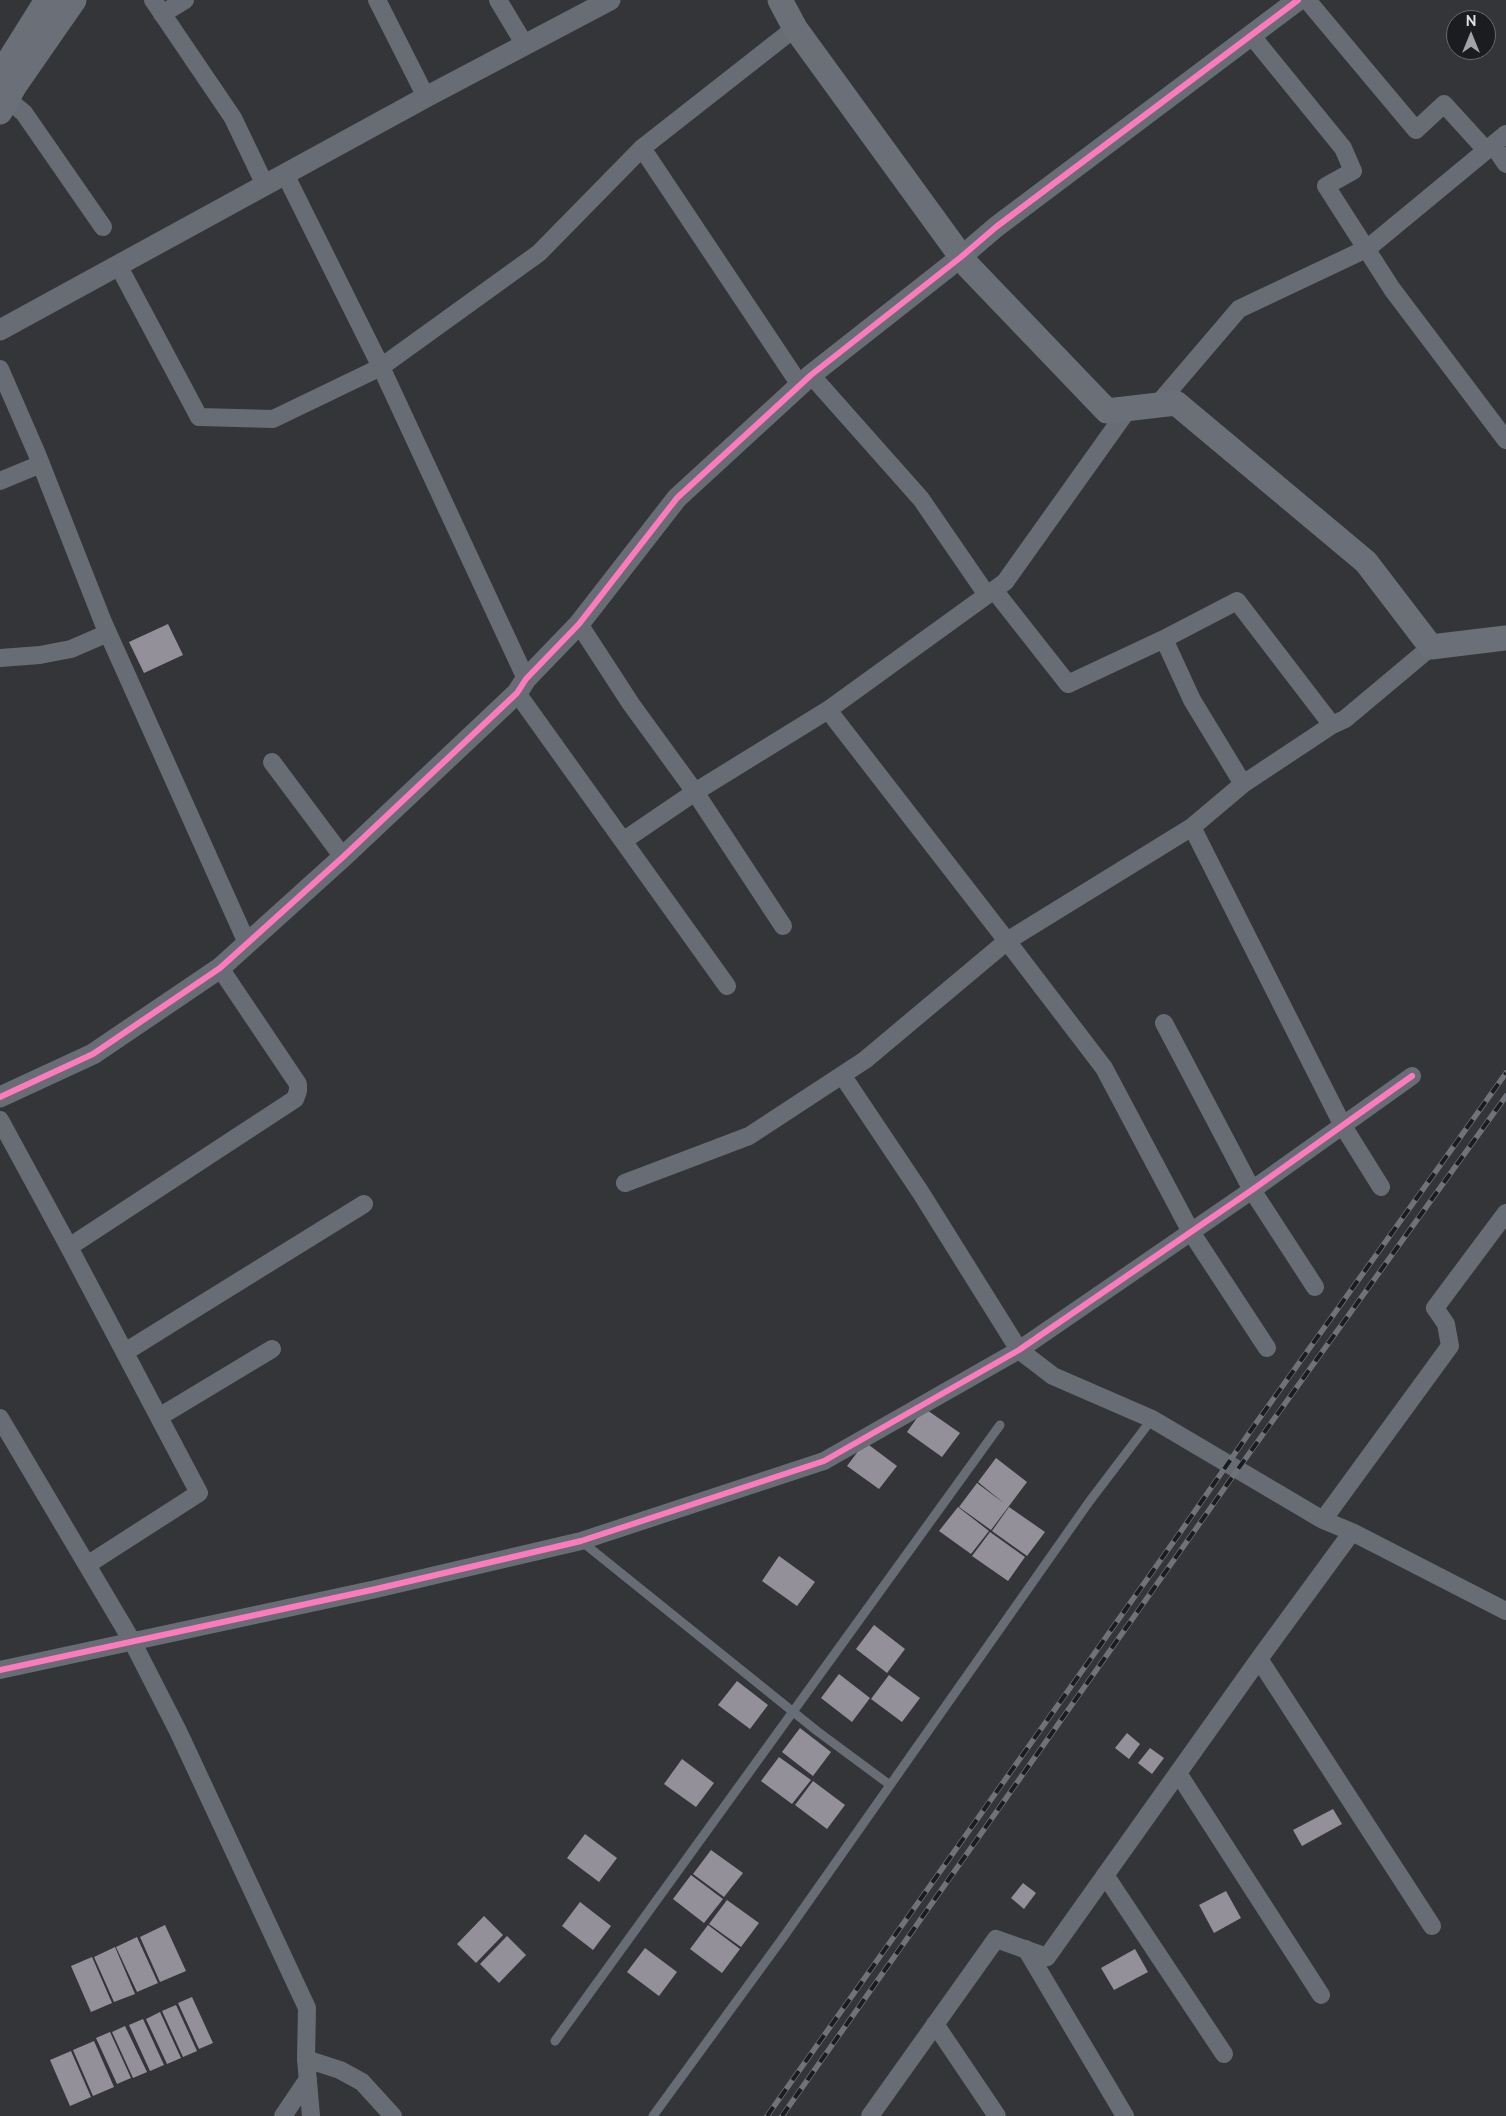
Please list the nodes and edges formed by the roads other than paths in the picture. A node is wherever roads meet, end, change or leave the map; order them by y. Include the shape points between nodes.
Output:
1 (47, 0) edge
2 (74, 0) edge
3 (184, 0) edge
4 (377, 0) edge
5 (498, 0) edge
6 (610, 0) edge
7 (780, 0) edge
8 (1298, 0) edge
9 (1307, 0) edge
10 (157, 7) edge
11 (795, 28) junction
12 (1251, 35) junction
13 (525, 45) junction
14 (2, 94) edge
15 (426, 97) junction
16 (1495, 143) edge
17 (642, 148) junction
18 (1506, 164) edge
19 (285, 174) junction
20 (265, 185) junction
21 (103, 227) dead end
22 (1368, 248) junction
23 (961, 257) junction
24 (118, 266) junction
25 (0, 330) edge
26 (381, 367) junction
27 (0, 369) edge
28 (805, 380) junction
29 (1157, 405) junction
30 (1129, 408) junction
31 (1506, 440) edge
32 (41, 464) junction
33 (0, 481) edge
34 (990, 593) junction
35 (579, 624) junction
36 (108, 633) junction
37 (1506, 638) edge
38 (1164, 639) junction
39 (1431, 647) junction
40 (0, 658) edge
41 (522, 686) junction
42 (828, 710) junction
43 (1332, 725) junction
44 (272, 762) dead end
45 (1243, 784) junction
46 (695, 792) junction
47 (1192, 827) junction
48 (623, 841) junction
49 (343, 857) junction
50 (784, 926) dead end
51 (1007, 941) junction
52 (247, 943) junction
53 (220, 968) junction
54 (727, 986) dead end
55 (1164, 1023) dead end
56 (842, 1075) junction
57 (1412, 1076) dead end
58 (0, 1096) edge
59 (0, 1120) edge
60 (1343, 1126) junction
61 (625, 1183) dead end
62 (1381, 1187) dead end
63 (1252, 1190) junction
64 (364, 1204) dead end
65 (1506, 1213) edge
66 (1191, 1232) junction
67 (69, 1247) junction
68 (1315, 1287) dead end
69 (272, 1348) dead end
70 (1267, 1348) dead end
71 (1019, 1350) junction
72 (125, 1352) junction
73 (159, 1417) junction
74 (0, 1418) edge
75 (1152, 1419) junction
76 (1000, 1426) dead end
77 (1323, 1520) junction
78 (1352, 1532) junction
79 (581, 1540) junction
80 (87, 1565) junction
81 (1506, 1611) edge
82 (132, 1641) junction
83 (1260, 1658) junction
84 (0, 1670) edge
85 (793, 1712) junction
86 (1178, 1773) junction
87 (890, 1785) junction
88 (1105, 1875) junction
89 (1432, 1926) dead end
90 (1026, 1949) junction
91 (1321, 1995) dead end
92 (935, 2024) junction
93 (555, 2041) dead end
94 (1224, 2054) dead end
95 (306, 2059) junction
96 (308, 2079) junction
97 (872, 2115) edge
98 (283, 2116) edge
99 (311, 2116) edge
100 (393, 2116) edge
101 (652, 2116) edge
102 (997, 2116) edge
103 (1125, 2116) edge

1 - 14 main road
2 - 14 main road
3 - 10 street
4 - 15 street
5 - 13 street
6 - 13 street
7 - 11 main road
8 - 12 street
9 - 16 street via 1416,130 1444,104
10 - 20 street via 232,118
11 - 17 street
11 - 23 main road
12 - 22 street via 1343,148 1354,171 1326,186
12 - 23 street via 996,227
13 - 15 street
14 - 21 street via 24,113
15 - 19 street
16 - 18 street
16 - 22 street
17 - 26 street via 539,252
17 - 28 street
19 - 20 street
19 - 26 street
20 - 24 street
22 - 29 street via 1238,309
22 - 31 street via 1392,289
23 - 28 street
23 - 30 main road via 1107,411
24 - 25 street
24 - 26 street via 199,417 273,419
26 - 41 street
27 - 32 street
28 - 34 street via 921,499
28 - 35 street via 677,498
29 - 30 main road
29 - 39 main road via 1176,403 1366,562
30 - 34 street via 1005,582
32 - 33 street
32 - 36 street
34 - 38 street via 1068,684
34 - 42 street
35 - 41 street
35 - 46 street via 631,704
36 - 40 street via 71,649
36 - 52 street
37 - 39 main road
38 - 43 street via 1237,601
38 - 45 street via 1192,700
39 - 43 street via 1345,719
41 - 48 street
41 - 49 street
42 - 46 street
42 - 51 street
43 - 45 street
44 - 49 street
45 - 47 street
46 - 48 street
46 - 50 street
47 - 51 street
47 - 60 street
48 - 54 street
49 - 52 street
51 - 56 street via 865,1060
51 - 66 street via 1104,1068
52 - 53 street
53 - 58 street via 93,1054
53 - 67 street via 298,1084 295,1099
55 - 63 street
56 - 61 street via 749,1136
56 - 71 street via 921,1193
57 - 60 street
59 - 67 street
60 - 62 street
60 - 63 street
63 - 66 street
63 - 68 street
64 - 72 street
65 - 77 street via 1435,1308 1446,1324 1450,1346
66 - 70 street
66 - 71 street
67 - 72 street
69 - 73 street
71 - 75 street via 1053,1376
71 - 79 street via 824,1461
72 - 73 street
73 - 80 street via 199,1493
74 - 80 street
75 - 77 street
75 - 87 lane via 1089,1502
76 - 85 lane
77 - 78 street
78 - 81 street
78 - 83 street
79 - 82 street via 376,1589
79 - 85 lane
80 - 82 street
82 - 84 street
82 - 95 street via 178,1731 306,2008
83 - 86 street
83 - 89 street
85 - 87 lane
85 - 93 lane
86 - 88 street
86 - 91 street
87 - 101 lane
88 - 90 street via 1047,1956
88 - 94 street
90 - 92 street via 996,1939
90 - 103 street
92 - 97 street
92 - 102 street
95 - 96 street
95 - 100 street via 340,2070 362,2082
96 - 98 street
96 - 99 street

